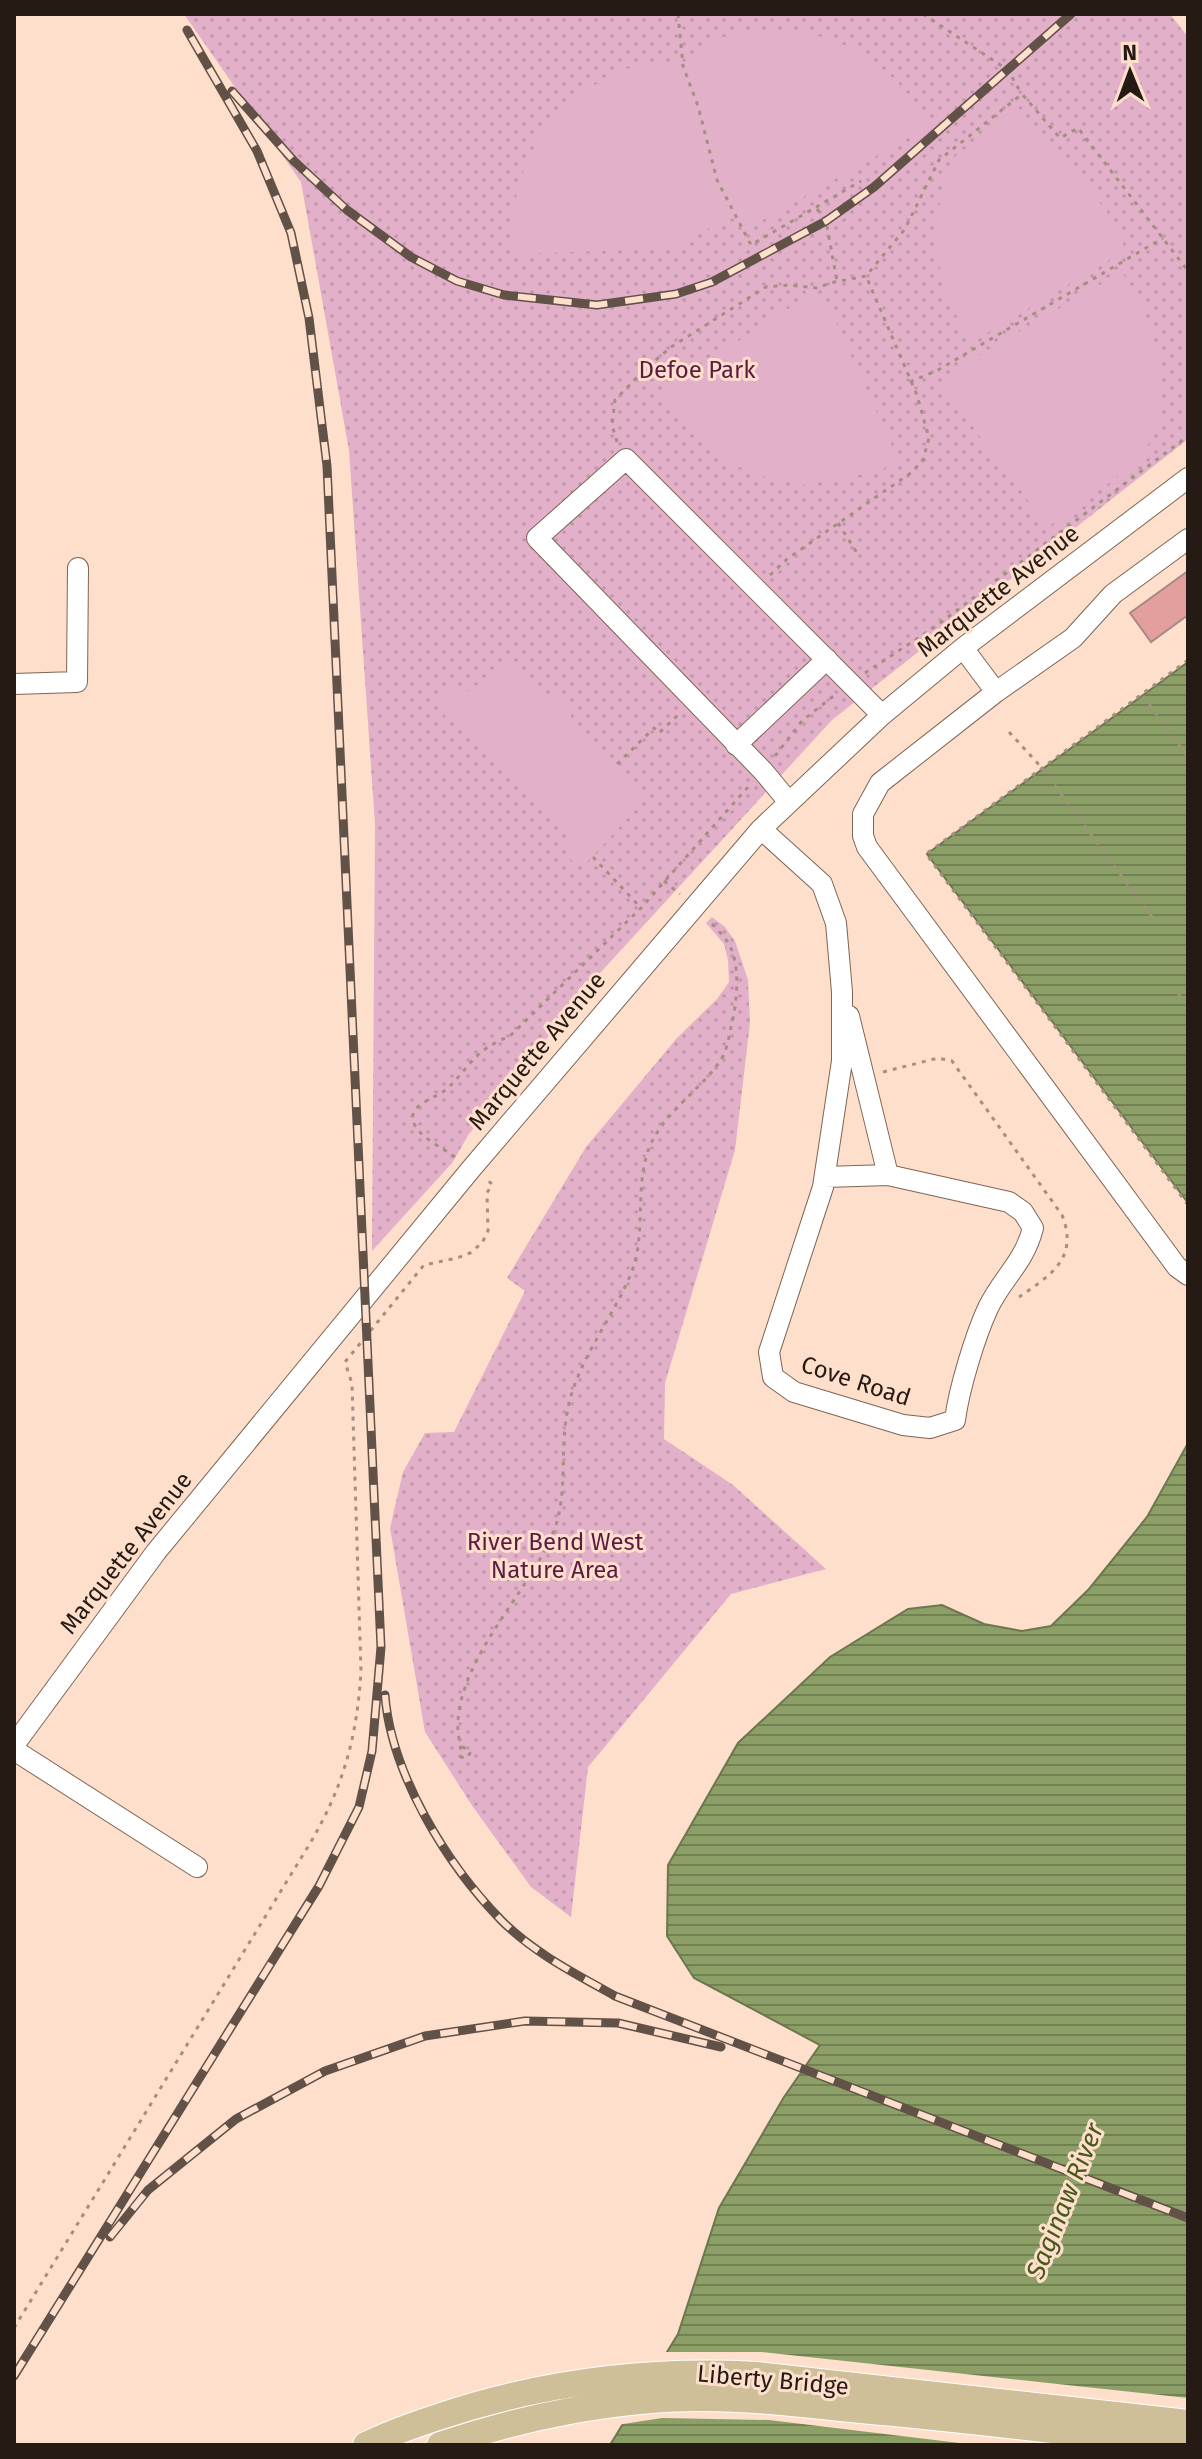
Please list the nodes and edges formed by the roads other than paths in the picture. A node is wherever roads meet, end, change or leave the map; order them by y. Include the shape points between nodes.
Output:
1 (1188, 478) edge
2 (1188, 539) edge
3 (78, 568) dead end
4 (963, 648) junction
5 (827, 659) junction
6 (20, 684) edge
7 (996, 692) junction
8 (882, 715) junction
9 (736, 745) junction
10 (788, 801) junction
11 (761, 829) junction
12 (842, 992) junction
13 (888, 1175) junction
14 (825, 1177) junction
15 (1188, 1275) edge
16 (14, 1748) edge
17 (197, 1867) dead end
18 (1188, 2423) edge
19 (366, 2445) edge
20 (440, 2445) edge
21 (1176, 2445) edge

1 - 4 street, Marquette Avenue
2 - 7 street via 1113,594 1073,638
3 - 6 street via 77,682
4 - 7 street
4 - 8 street, Marquette Avenue
5 - 8 street
5 - 9 street
5 - 9 street via 626,459 537,538
7 - 15 street via 880,783 863,814 863,836 1177,1267
8 - 10 street, Marquette Avenue
9 - 10 street
10 - 11 street, Marquette Avenue
11 - 12 street, Cove Road via 822,884 836,923
11 - 16 street, Marquette Avenue via 471,1169 156,1552
12 - 13 street, Cove Road
12 - 14 street, Cove Road via 842,1061
13 - 14 street, Cove Road
13 - 14 street, Cove Road via 1009,1202 1033,1228 1028,1249 989,1307 958,1396 955,1420 930,1428 903,1425 794,1392 773,1377 769,1352
16 - 17 street
18 - 19 main road, Liberty Bridge via 757,2375 646,2374 513,2396
20 - 21 main road, Liberty Bridge via 585,2409 702,2398 892,2412

